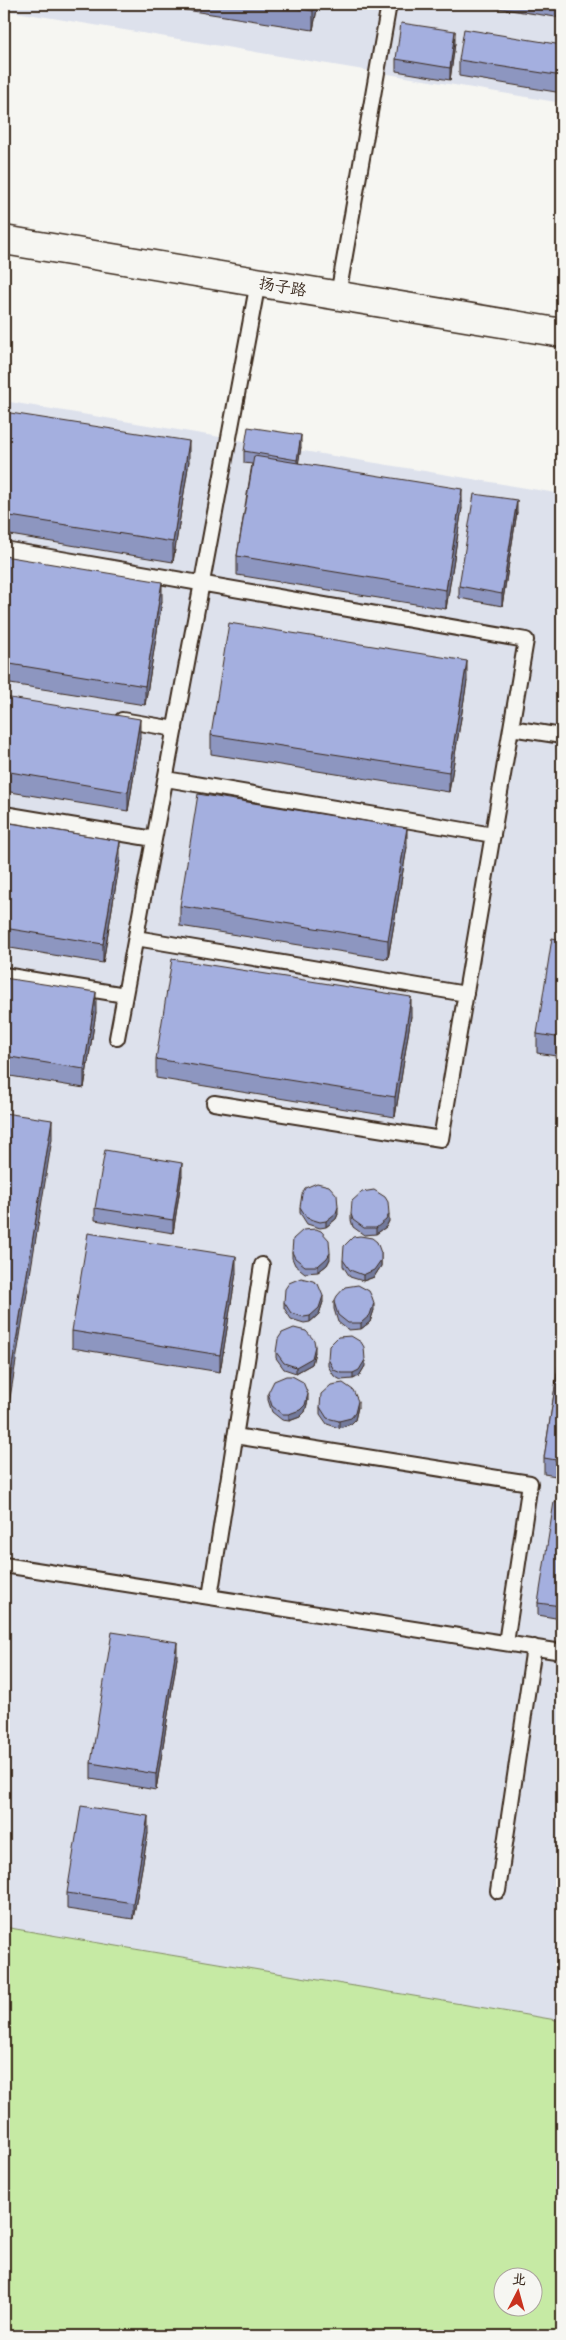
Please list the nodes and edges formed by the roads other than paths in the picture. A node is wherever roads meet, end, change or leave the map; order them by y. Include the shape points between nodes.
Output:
1 (389, 4) edge
2 (4, 240) edge
3 (258, 282) junction
4 (338, 296) junction
5 (562, 333) edge
6 (4, 549) edge
7 (202, 584) junction
8 (108, 717) edge
9 (511, 728) junction
10 (175, 729) junction
11 (562, 736) edge
12 (166, 779) junction
13 (4, 814) edge
14 (493, 835) junction
15 (154, 839) junction
16 (136, 938) junction
17 (4, 974) edge
18 (125, 994) junction
19 (466, 994) junction
20 (117, 1038) dead end
21 (214, 1103) dead end
22 (262, 1266) dead end
23 (235, 1436) junction
24 (4, 1565) edge
25 (210, 1597) junction
26 (506, 1643) junction
27 (534, 1647) junction
28 (562, 1652) edge
29 (498, 1891) dead end

1 - 4 lane
2 - 3 street, 扬子路
3 - 4 street, 扬子路
3 - 7 lane
4 - 5 street, 扬子路
6 - 7 lane
7 - 9 lane via 526,640
7 - 10 lane
8 - 10 lane
9 - 11 lane
9 - 14 lane
10 - 12 lane
12 - 14 lane
12 - 15 lane
13 - 15 lane
14 - 19 lane
15 - 16 lane
16 - 18 lane
16 - 19 lane
17 - 18 lane
18 - 20 lane
19 - 21 lane via 440,1139
22 - 23 lane
23 - 25 lane
23 - 26 lane via 530,1483
24 - 25 lane
25 - 26 lane
26 - 27 lane
27 - 28 lane
27 - 29 lane

